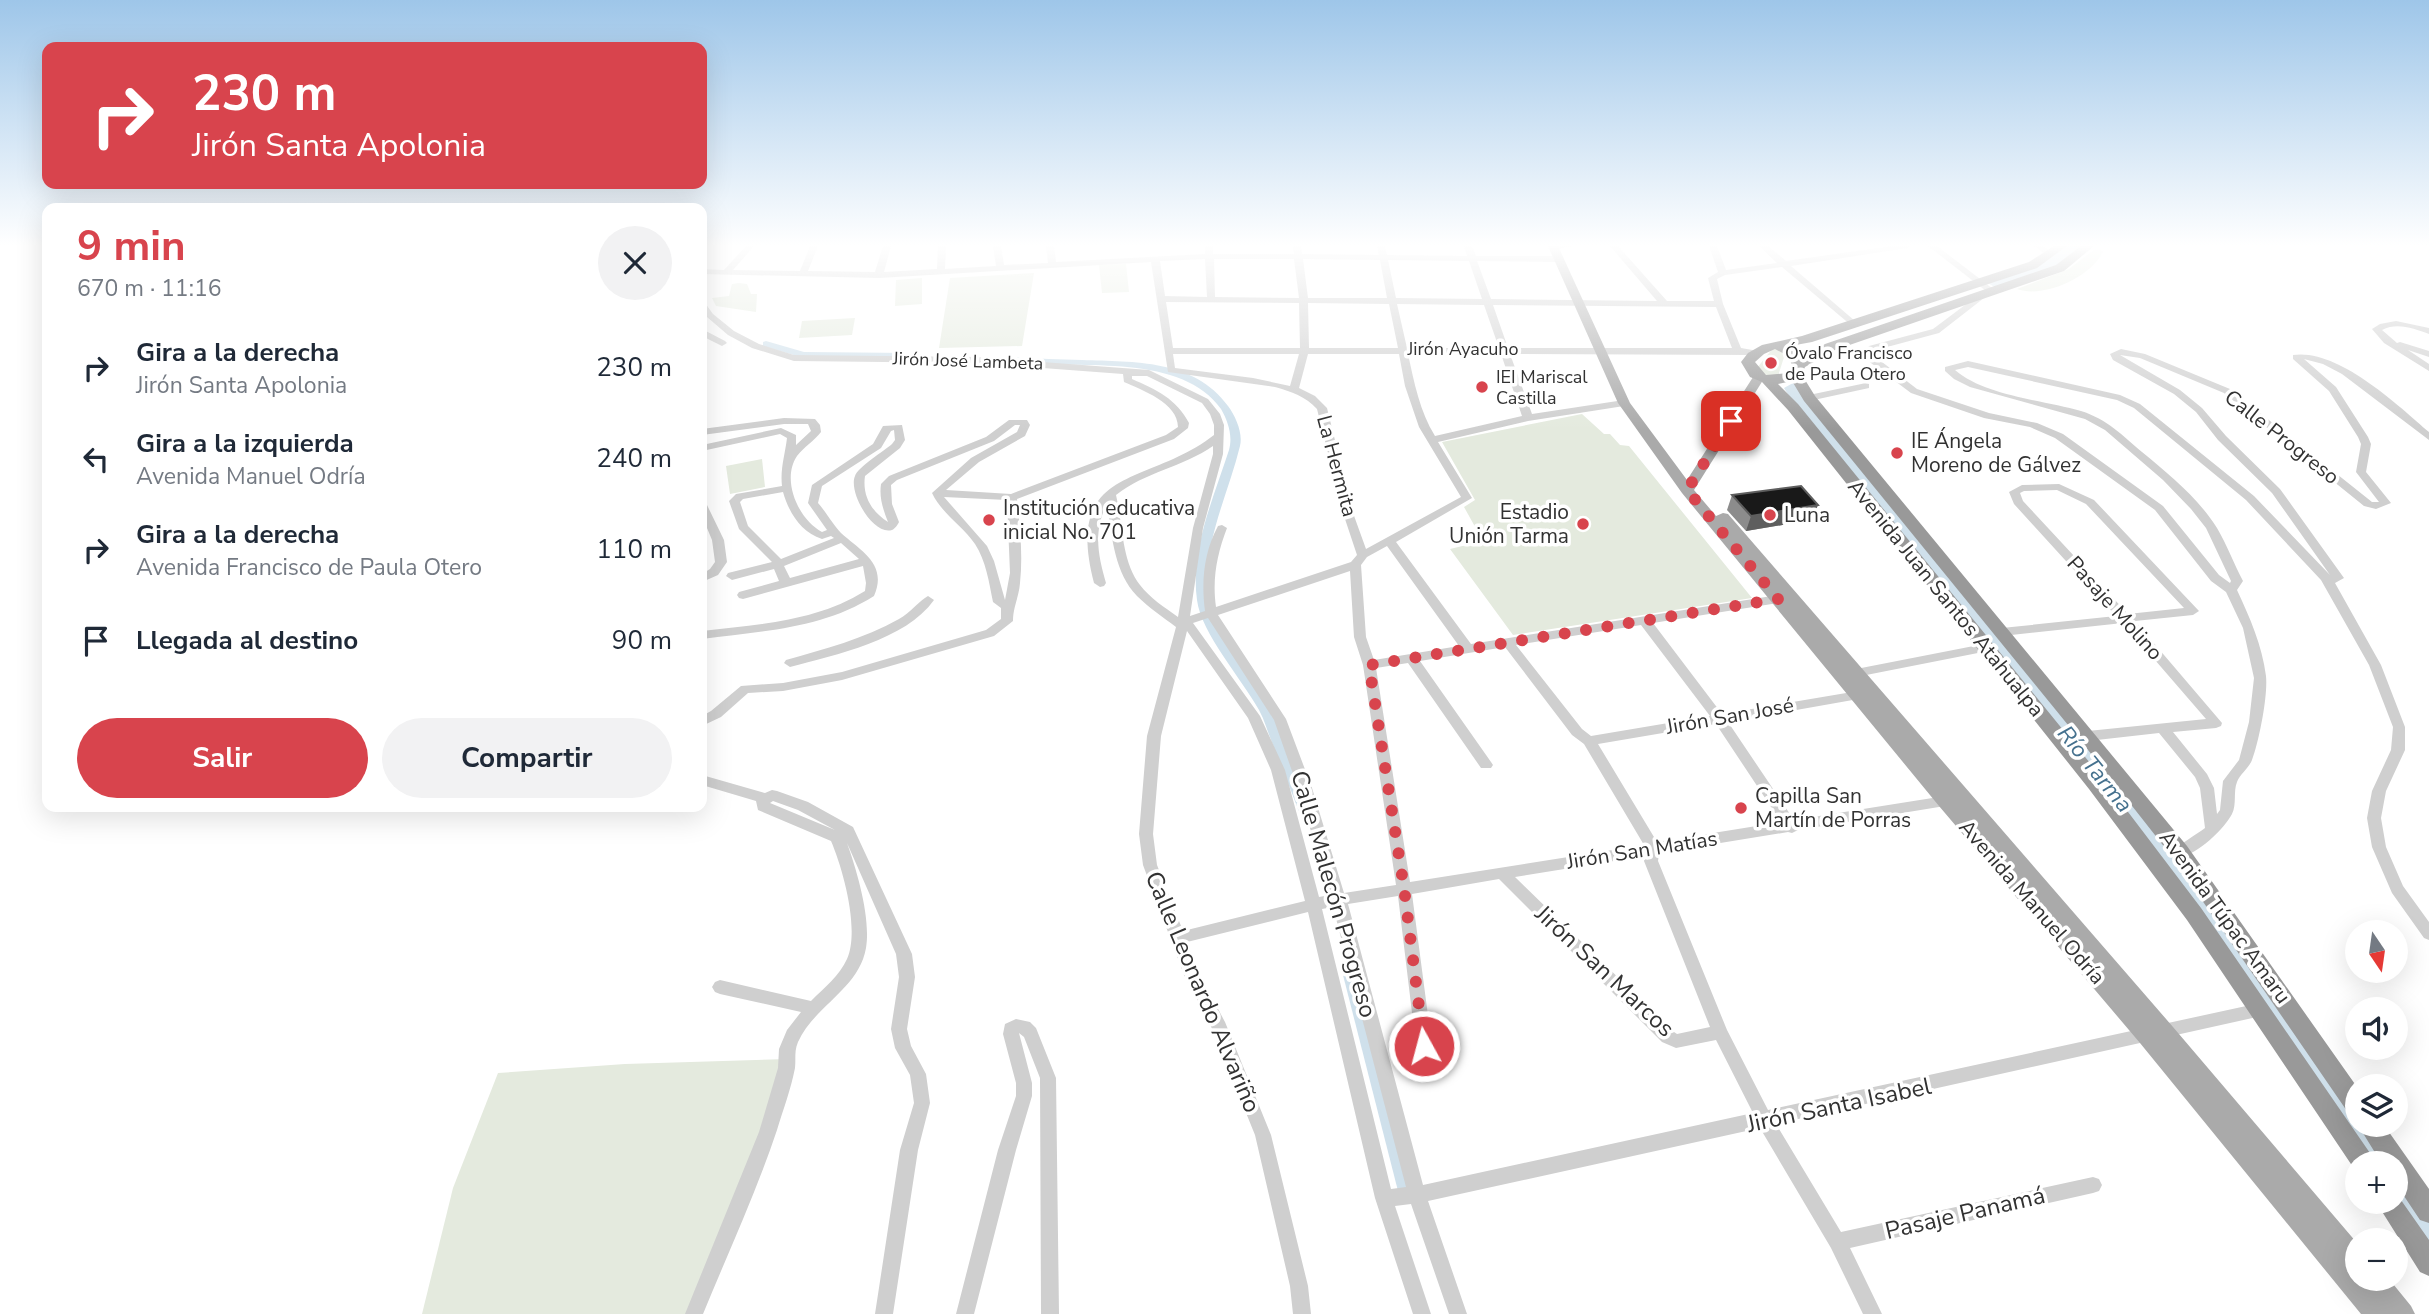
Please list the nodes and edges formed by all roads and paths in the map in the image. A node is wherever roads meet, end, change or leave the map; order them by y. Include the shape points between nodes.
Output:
1 (1164, 307) edge
2 (1303, 307) edge
3 (1393, 307) edge
4 (1489, 307) edge
5 (1578, 307) edge
6 (1720, 307) edge
7 (1834, 307) edge
8 (1915, 307) edge
9 (1938, 307) edge
10 (1964, 307) edge
11 (707, 313) edge
12 (1852, 323) junction
13 (2382, 325) junction
14 (2429, 325) edge
15 (2429, 331) edge
16 (707, 335) edge
17 (2387, 341) junction
18 (722, 343) dead end
19 (1777, 345) junction
20 (1304, 349) junction
21 (1402, 349) junction
22 (1504, 349) junction
23 (1598, 349) junction
24 (1171, 351) junction
25 (1738, 351) junction
26 (1755, 353) junction
27 (2429, 354) edge
28 (2429, 368) edge
29 (1171, 370) joint
30 (1797, 370) junction
31 (1136, 372) junction
32 (1762, 378) junction
33 (1866, 386) dead end
34 (1294, 388) junction
35 (1809, 398) junction
36 (1624, 402) junction
37 (1528, 418) junction
38 (707, 432) edge
39 (1219, 436) junction
40 (2429, 437) edge
41 (1432, 440) junction
42 (707, 447) edge
43 (790, 457) junction
44 (1690, 486) junction
45 (788, 488) junction
46 (937, 493) junction
47 (1111, 496) junction
48 (1012, 497) junction
49 (707, 516) edge
50 (1200, 529) junction
51 (838, 536) junction
52 (1390, 542) junction
53 (1359, 560) junction
54 (866, 561) junction
55 (1754, 561) junction
56 (779, 564) junction
57 (707, 576) edge
58 (732, 576) dead end
59 (2326, 578) junction
60 (786, 583) junction
61 (1100, 583) dead end
62 (2231, 590) junction
63 (743, 595) dead end
64 (1778, 599) junction
65 (928, 600) dead end
66 (1007, 606) junction
67 (1197, 618) junction
68 (1644, 620) junction
69 (2127, 620) junction
70 (2002, 632) junction
71 (707, 634) edge
72 (1507, 642) junction
73 (1467, 648) junction
74 (1984, 648) junction
75 (1412, 659) junction
76 (790, 663) dead end
77 (1369, 665) junction
78 (1849, 675) junction
79 (1864, 694) junction
80 (1718, 717) junction
81 (707, 718) edge
82 (2162, 728) junction
83 (2088, 736) junction
84 (1589, 741) junction
85 (2398, 750) joint
86 (1486, 765) dead end
87 (707, 781) edge
88 (1944, 791) junction
89 (765, 797) junction
90 (1792, 828) junction
91 (2212, 830) junction
92 (1654, 848) junction
93 (2180, 852) junction
94 (1501, 872) junction
95 (1404, 888) junction
96 (1326, 902) junction
97 (2429, 934) edge
98 (1180, 938) junction
99 (720, 987) dead end
100 (814, 1007) junction
101 (2260, 1010) junction
102 (1720, 1032) junction
103 (2157, 1035) junction
104 (1424, 1046) dead end
105 (2345, 1089) edge
106 (1766, 1121) junction
107 (2378, 1137) edge
108 (2354, 1151) edge
109 (2093, 1185) dead end
110 (1415, 1196) junction
111 (1386, 1198) junction
112 (2429, 1211) edge
113 (2396, 1214) edge
114 (1837, 1242) junction
115 (2345, 1247) edge
116 (2429, 1263) edge
117 (2383, 1291) edge
118 (694, 1314) edge
119 (884, 1314) edge
120 (965, 1314) edge
121 (1050, 1314) edge
122 (1302, 1314) edge
123 (1422, 1314) edge
124 (1458, 1314) edge
125 (1873, 1314) edge
126 (2376, 1314) edge
127 (2403, 1314) edge

1 - 24 street
2 - 20 street
3 - 21 street
4 - 22 street
5 - 23 main road, Avenida Manuel Odría
6 - 25 street
7 - 12 street
8 - 12 highway
9 - 30 highway via 1829,347
10 - 62 street via 1936,331 1872,348 1868,355 1914,391 2059,436 2159,508 2215,578
11 - 31 street, Jirón José Lambeta via 730,333 794,358 975,360
12 - 19 highway
13 - 14 street via 2399,320
13 - 15 street
13 - 17 street via 2377,330
16 - 18 street
17 - 27 street
17 - 28 street
19 - 26 highway
19 - 30 highway via 1791,350
20 - 21 street, Jirón Ayacuho
20 - 24 street, Jirón Ayacuho
20 - 34 street
21 - 22 street, Jirón Ayacuho
21 - 41 street via 1410,386
22 - 23 street, Jirón Ayacuho
22 - 37 street
23 - 25 street, Jirón Ayacuho
23 - 36 main road, Avenida Manuel Odría
24 - 29 street
25 - 26 street, Jirón Ayacuho
26 - 32 highway via 1749,368
29 - 34 street, La Hermita
30 - 32 highway via 1784,380
30 - 35 highway, Avenida Túpac Amaru
31 - 39 street, Jirón José Lambeta via 1164,379 1206,401 1219,425
31 - 48 street via 1128,374 1127,380 1152,391 1180,413 1183,428
32 - 44 main road
32 - 74 highway, Avenida Juan Santos Atahualpa via 1793,407
33 - 35 street
34 - 53 street, La Hermita via 1317,399 1322,408
35 - 70 highway, Avenida Túpac Amaru
36 - 37 street
36 - 44 main road, Avenida Manuel Odría
37 - 41 street
38 - 43 street via 784,420 811,421 817,432
39 - 47 street via 1188,457 1127,480
39 - 50 street
40 - 59 street, Calle Progreso via 2359,382 2313,357 2296,357 2333,389 2363,437 2361,472 2386,503 2368,504 2227,391 2142,356 2115,354 2186,398 2256,469 2339,578
41 - 52 street via 1467,498
42 - 43 street via 781,431 792,437
43 - 45 street
44 - 55 main road, Avenida Manuel Odría
45 - 51 street via 789,503 807,525 817,534
45 - 56 street via 734,501 743,527
46 - 48 street
46 - 51 street via 975,460 1021,434 1023,422 1013,422 989,439 893,478 885,490 894,522 890,527 861,500 858,487 860,475 900,440 898,427 887,428 877,446 817,485 813,503
46 - 66 street via 978,541 990,564 999,602
47 - 61 street via 1095,517 1092,534
47 - 67 street via 1131,581 1141,594
48 - 66 street via 1016,554 1013,599
49 - 57 street via 718,540 721,562
50 - 67 street
50 - 67 street via 1219,529 1208,589
51 - 54 street
51 - 56 street
52 - 53 street
52 - 73 street
53 - 67 street
53 - 77 street, La Hermita via 1360,637
54 - 60 street
54 - 71 street via 872,587 851,607 816,618
55 - 64 main road, Avenida Manuel Odría
55 - 78 main road, Avenida Manuel Odría
56 - 58 street
56 - 60 street
59 - 62 street via 2250,498 2137,407 2120,398 1960,364 1948,369 2003,394 2108,427 2175,484 2200,514 2236,582
59 - 85 street via 2375,665 2399,727
60 - 63 street
62 - 91 street via 2249,628 2260,678 2245,761 2233,773 2227,811
64 - 68 street
64 - 78 main road, Avenida Manuel Odría
65 - 76 street via 923,609 876,635
66 - 81 street via 1007,621 990,633 842,676 745,689
67 - 96 street, Calle Malecón Progreso via 1254,716
67 - 96 street, Calle Malecón Progreso via 1280,719 1305,788
67 - 98 street, Calle Leonardo Alvariño via 1154,736 1146,834 1150,865
68 - 72 street
68 - 80 street
69 - 69 street, Pasaje Molino via 2193,611 2091,502 2059,487 2014,492 2018,502
69 - 70 street
69 - 82 street, Pasaje Molino via 2216,723
70 - 83 highway, Avenida Túpac Amaru
72 - 73 street
72 - 84 street via 1577,732
73 - 75 street
74 - 78 street
74 - 101 highway, Avenida Juan Santos Atahualpa via 2096,784
75 - 77 street
75 - 86 street
77 - 95 street, La Hermita
78 - 79 main road, Avenida Manuel Odría
79 - 80 street, Jirón San José
79 - 88 main road, Avenida Manuel Odría
80 - 84 street, Jirón San José
80 - 90 street
82 - 83 street
82 - 91 street via 2207,788
83 - 93 highway, Avenida Túpac Amaru
84 - 92 street
85 - 97 street via 2379,792 2374,818 2379,847 2397,889
87 - 89 street
88 - 90 street, Jirón San Matías
88 - 103 main road, Avenida Manuel Odría
89 - 100 street via 763,806 837,837 847,863 859,950 835,989
89 - 119 street via 790,801 848,831 904,954 907,977 900,1029 903,1048 918,1073 922,1103 909,1150
90 - 92 street, Jirón San Matías
91 - 93 street
92 - 94 street, Jirón San Matías
92 - 102 street via 1651,861
93 - 105 highway, Avenida Túpac Amaru
94 - 95 street, Jirón San Matías
94 - 102 street, Jirón San Marcos via 1668,1037 1676,1041
95 - 96 street, Jirón San Matías
95 - 104 street, La Hermita
96 - 98 street
96 - 110 street, Calle Malecón Progreso
96 - 111 street, Calle Malecón Progreso
98 - 122 street, Calle Leonardo Alvariño via 1263,1135
99 - 100 street
100 - 118 street via 788,1049 787,1068 759,1154
101 - 103 street, Jirón Santa Isabel
101 - 108 highway, Avenida Juan Santos Atahualpa
102 - 106 street
103 - 106 street, Jirón Santa Isabel
103 - 115 main road, Avenida Manuel Odría
103 - 126 main road, Avenida Manuel Odría
106 - 110 street, Jirón Santa Isabel
106 - 114 street
107 - 112 highway
109 - 114 street, Pasaje Panamá
110 - 111 street, Jirón Santa Isabel
110 - 124 street, Calle Malecón Progreso
111 - 123 street, Calle Malecón Progreso
113 - 116 highway
114 - 125 street
117 - 127 main road
120 - 121 street via 1024,1096 1011,1034 1016,1026 1030,1033 1048,1078

